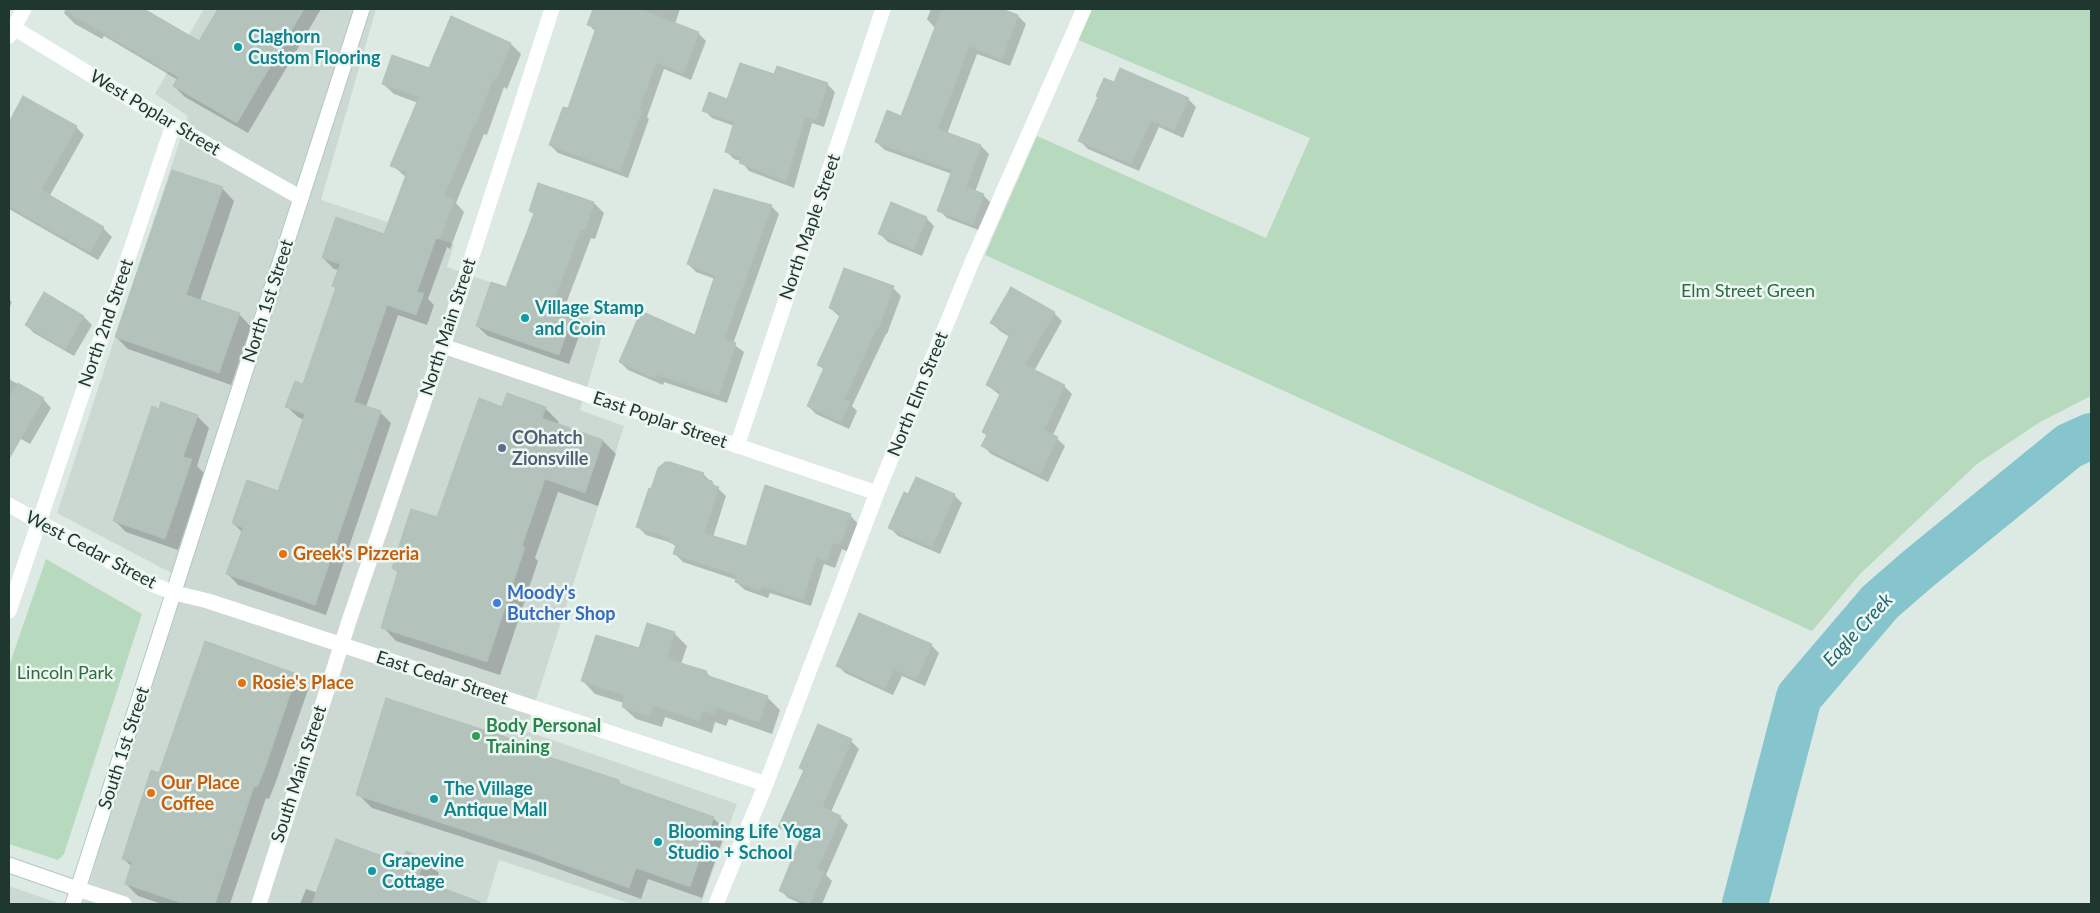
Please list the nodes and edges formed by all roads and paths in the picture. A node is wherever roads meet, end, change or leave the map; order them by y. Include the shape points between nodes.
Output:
1 (24, 9) edge
2 (362, 9) edge
3 (552, 9) edge
4 (883, 9) edge
5 (1084, 9) edge
6 (10, 29) edge
7 (173, 124) junction
8 (301, 198) junction
9 (443, 346) junction
10 (737, 446) junction
11 (877, 493) junction
12 (9, 505) edge
13 (39, 522) junction
14 (175, 592) junction
15 (9, 611) edge
16 (341, 645) junction
17 (766, 784) junction
18 (9, 866) edge
19 (78, 889) junction
20 (73, 904) edge
21 (124, 904) edge
22 (259, 904) edge
23 (716, 904) edge

1 - 6 street
2 - 8 street, North 1st Street
3 - 9 street, North Main Street
4 - 10 street, North Maple Street
5 - 11 street, North Elm Street via 972,262
6 - 7 street, West Poplar Street
7 - 8 street, West Poplar Street
7 - 13 street, North 2nd Street
8 - 14 street, North 1st Street
9 - 10 street, East Poplar Street
9 - 16 street, North Main Street
10 - 11 street, East Poplar Street
11 - 17 street, North Elm Street
12 - 13 street, West Cedar Street
13 - 14 street, West Cedar Street via 151,584
13 - 15 street, North 2nd Street
14 - 16 street, East Cedar Street
14 - 19 street, South 1st Street
16 - 17 street, East Cedar Street
16 - 22 street, South Main Street
17 - 23 street, North Elm Street
18 - 19 street
19 - 20 street, South 1st Street
19 - 21 street

